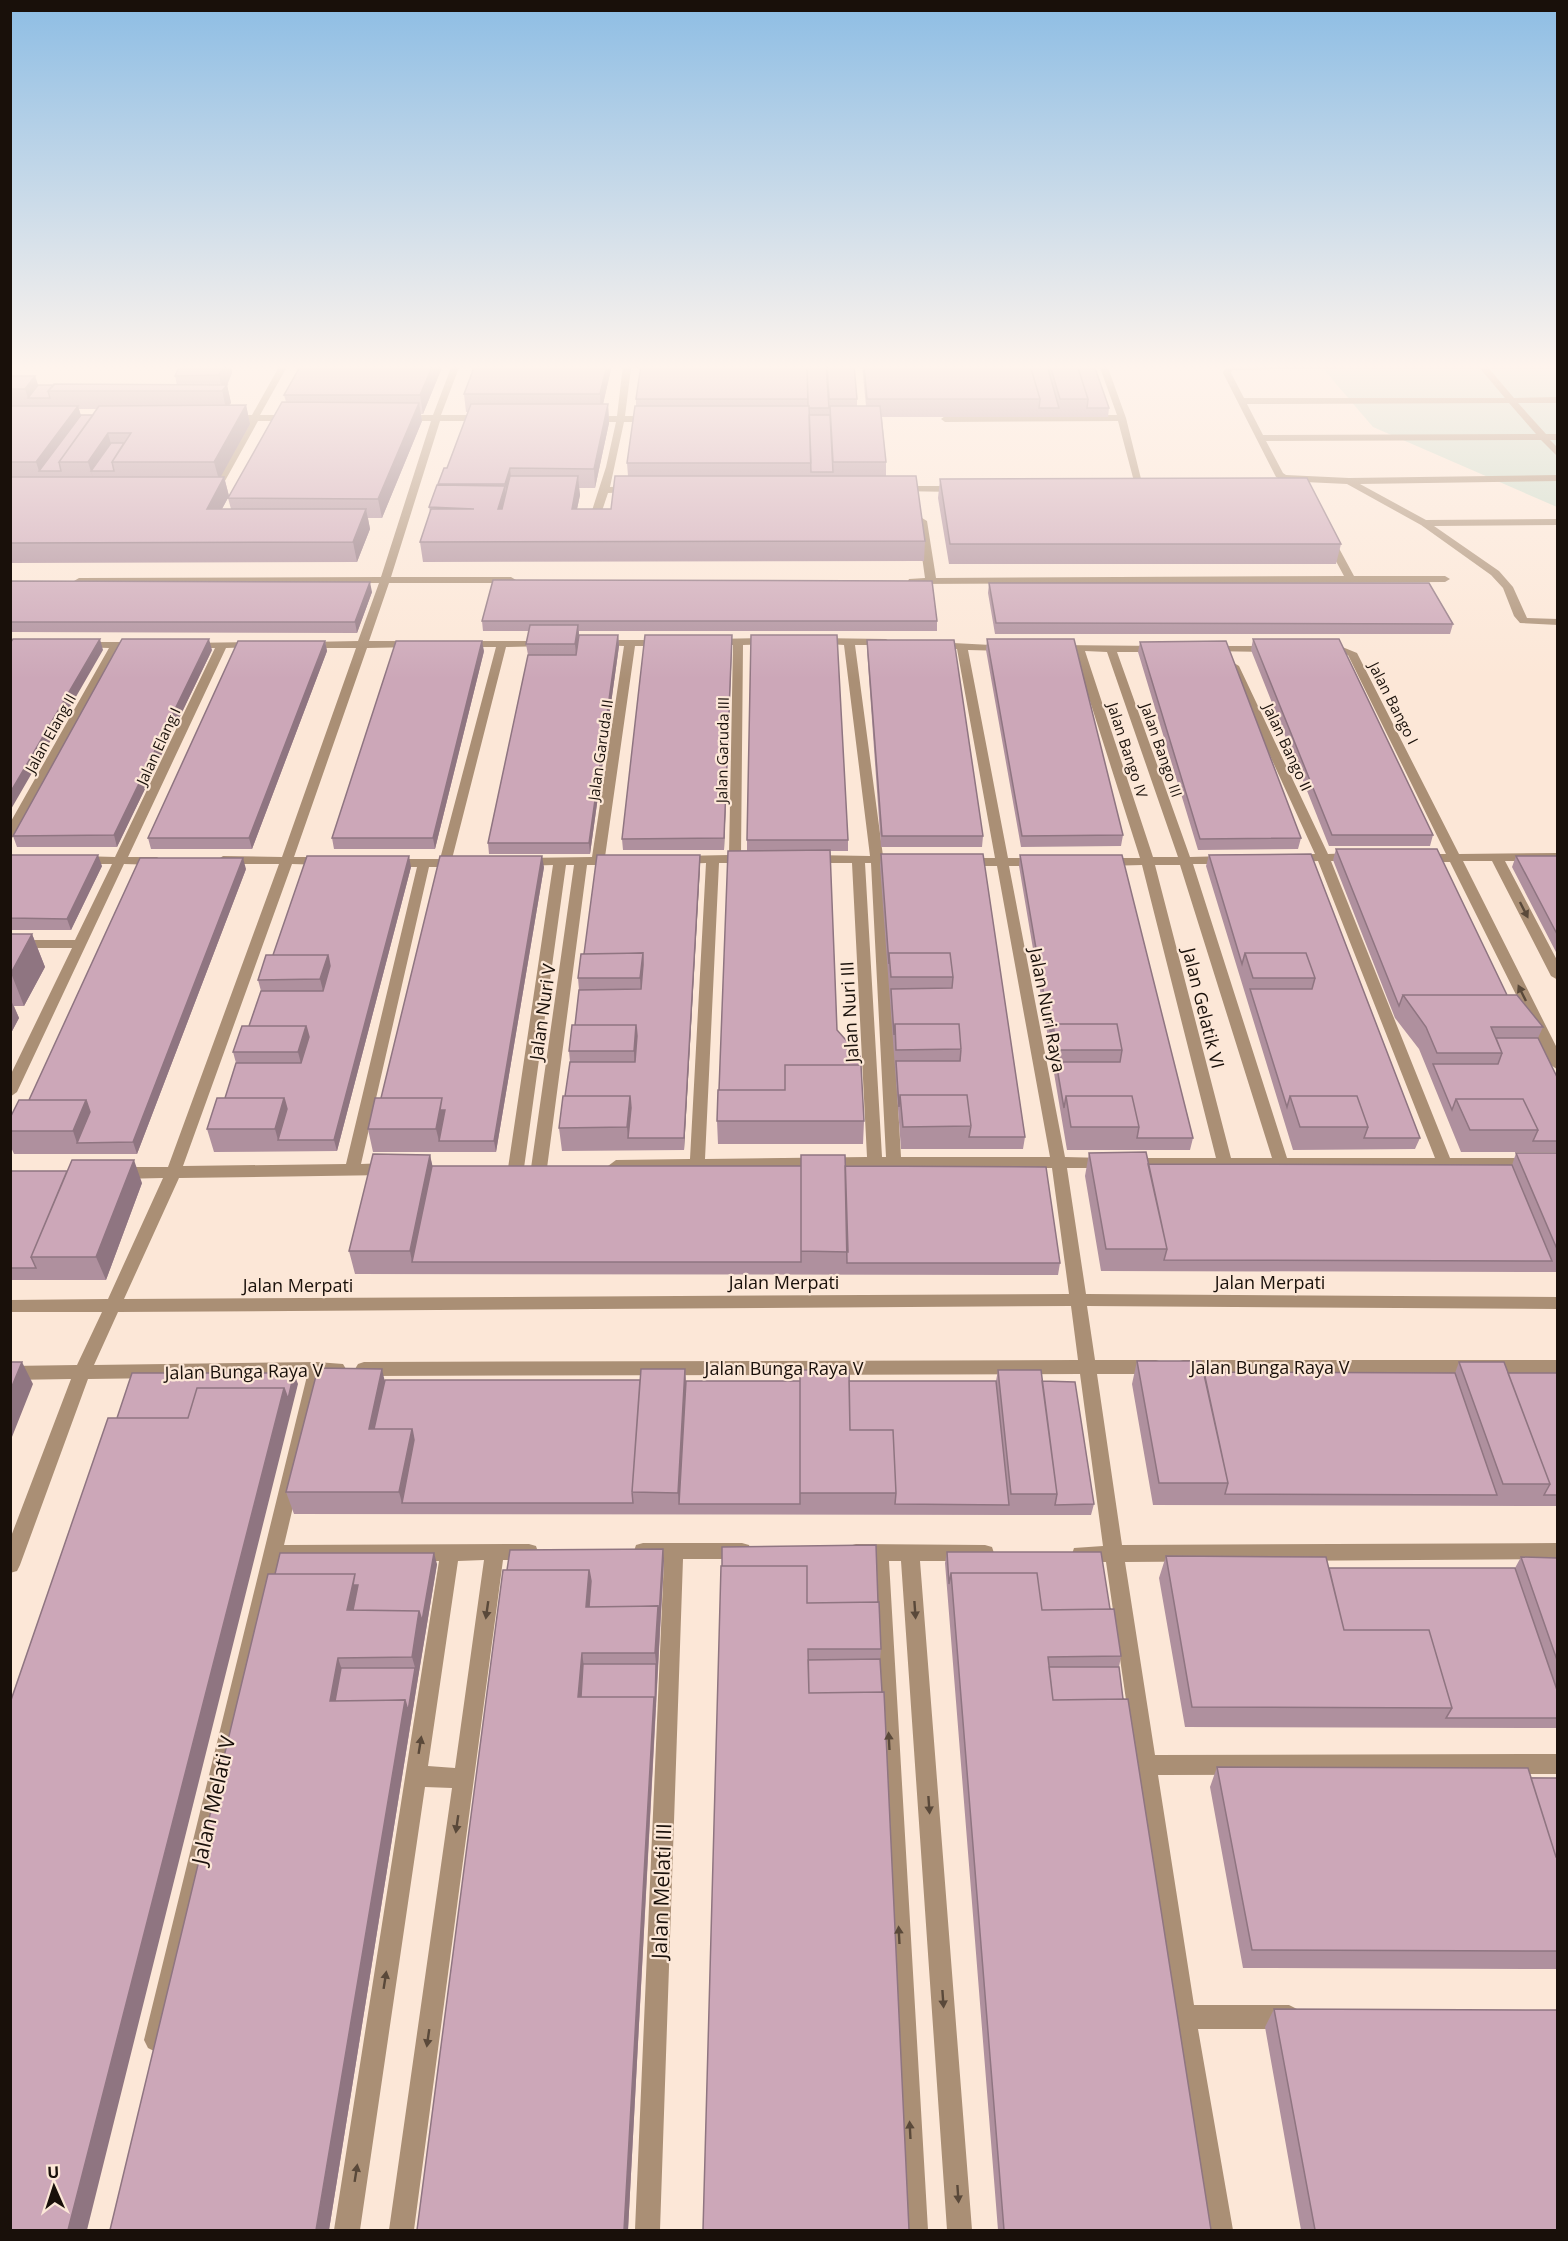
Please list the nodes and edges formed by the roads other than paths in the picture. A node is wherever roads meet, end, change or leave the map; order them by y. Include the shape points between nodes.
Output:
1 (227, 470) edge
2 (420, 470) edge
3 (610, 470) edge
4 (1136, 470) edge
5 (1275, 470) edge
6 (1557, 478) edge
7 (1349, 481) junction
8 (1275, 487) edge
9 (606, 489) junction
10 (641, 489) edge
11 (893, 489) edge
12 (917, 489) junction
13 (964, 489) edge
14 (1129, 489) edge
15 (1141, 489) junction
16 (1152, 489) edge
17 (1292, 489) edge
18 (205, 492) edge
19 (919, 501) edge
20 (920, 512) edge
21 (1557, 522) edge
22 (1424, 523) junction
23 (592, 526) edge
24 (1322, 526) edge
25 (1350, 579) junction
26 (1445, 579) dead end
27 (385, 580) junction
28 (528, 580) edge
29 (896, 580) edge
30 (931, 580) junction
31 (69, 581) edge
32 (1557, 622) edge
33 (783, 641) edge
34 (805, 641) edge
35 (849, 641) junction
36 (678, 642) edge
37 (702, 642) edge
38 (738, 642) junction
39 (502, 643) junction
40 (560, 643) edge
41 (584, 643) edge
42 (630, 643) junction
43 (903, 643) edge
44 (432, 644) edge
45 (455, 644) edge
46 (926, 644) edge
47 (69, 645) edge
48 (116, 645) junction
49 (152, 645) edge
50 (175, 645) edge
51 (222, 645) junction
52 (270, 645) edge
53 (293, 645) edge
54 (361, 645) junction
55 (962, 647) junction
56 (1021, 648) edge
57 (1043, 648) edge
58 (1078, 648) junction
59 (1281, 648) edge
60 (1313, 648) edge
61 (1111, 649) junction
62 (1169, 649) edge
63 (1203, 649) edge
64 (1227, 650) junction
65 (10, 835) edge
66 (1323, 857) junction
67 (1368, 858) edge
68 (1412, 858) edge
69 (1456, 858) junction
70 (1497, 858) junction
71 (1557, 858) edge
72 (735, 859) junction
73 (757, 859) edge
74 (802, 859) edge
75 (1277, 859) edge
76 (66, 860) edge
77 (209, 860) edge
78 (287, 860) junction
79 (633, 860) edge
80 (667, 860) edge
81 (713, 860) junction
82 (858, 860) junction
83 (877, 860) junction
84 (1243, 860) edge
85 (121, 861) junction
86 (165, 861) edge
87 (560, 861) junction
88 (581, 861) junction
89 (598, 861) junction
90 (911, 861) edge
91 (945, 861) edge
92 (344, 862) edge
93 (379, 862) edge
94 (468, 862) edge
95 (514, 862) edge
96 (1002, 862) junction
97 (1058, 862) edge
98 (1092, 862) edge
99 (1148, 862) junction
100 (1186, 862) junction
101 (445, 863) junction
102 (424, 864) junction
103 (10, 944) edge
104 (79, 944) junction
105 (1557, 976) edge
106 (1557, 1065) edge
107 (10, 1092) edge
108 (875, 1162) junction
109 (894, 1162) junction
110 (1225, 1163) junction
111 (1281, 1163) junction
112 (1445, 1163) junction
113 (1557, 1163) edge
114 (1059, 1164) junction
115 (697, 1165) junction
116 (595, 1167) edge
117 (399, 1169) edge
118 (352, 1170) junction
119 (102, 1173) edge
120 (173, 1174) junction
121 (1077, 1300) junction
122 (1557, 1303) edge
123 (112, 1305) junction
124 (10, 1306) edge
125 (1090, 1367) junction
126 (1557, 1367) edge
127 (317, 1370) junction
128 (82, 1372) junction
129 (10, 1373) edge
130 (18, 1529) edge
131 (627, 1551) edge
132 (674, 1551) junction
133 (765, 1551) edge
134 (1557, 1551) edge
135 (450, 1552) junction
136 (495, 1552) junction
137 (543, 1552) edge
138 (833, 1552) edge
139 (879, 1552) junction
140 (910, 1552) junction
141 (271, 1553) junction
142 (1006, 1553) edge
143 (1066, 1554) edge
144 (1114, 1554) junction
145 (10, 1565) edge
146 (1557, 1764) edge
147 (1148, 1765) junction
148 (416, 1776) junction
149 (463, 1778) junction
150 (1184, 2017) junction
151 (1308, 2017) edge
152 (152, 2058) edge
153 (347, 2230) edge
154 (402, 2230) edge
155 (648, 2230) edge
156 (915, 2230) edge
157 (960, 2230) edge
158 (1221, 2230) edge

1 - 18 street via 215,490
2 - 27 street
3 - 9 street
4 - 15 street
5 - 7 street via 1279,476 1297,479
6 - 7 street
7 - 22 street
8 - 17 street
9 - 10 street
9 - 23 street
11 - 12 street
12 - 13 street
12 - 19 street
14 - 15 street
15 - 16 street
20 - 30 street
21 - 22 street
22 - 32 street via 1496,573 1508,587 1524,621
24 - 25 street
25 - 26 street
25 - 30 street
27 - 28 street
27 - 31 street
27 - 54 street
29 - 30 street
33 - 38 street
34 - 35 street
35 - 43 street
35 - 83 street
36 - 42 street
37 - 38 street
38 - 72 street, Jalan Garuda III
39 - 40 street
39 - 45 street
39 - 101 street
41 - 42 street
42 - 89 street, Jalan Garuda II
44 - 54 street
46 - 55 street
47 - 48 street
48 - 49 street
48 - 65 street, Jalan Elang II
50 - 51 street
51 - 52 street
51 - 85 street, Jalan Elang I
53 - 54 street
54 - 78 street
55 - 56 street
55 - 96 street, Jalan Nuri Raya
57 - 58 street
58 - 61 street
58 - 99 street, Jalan Bango IV
59 - 64 street
60 - 69 street, Jalan Bango I via 1335,647 1352,653
61 - 62 street
61 - 100 street, Jalan Bango III
63 - 64 street
64 - 66 street, Jalan Bango II
66 - 67 street
66 - 75 street
66 - 112 street, Jalan Bango II
68 - 69 street
69 - 70 street
106 -> 69 street
70 - 71 street
70 -> 105 street
72 - 73 street
72 - 81 street
74 - 82 street
76 - 85 street
77 - 78 street
78 - 92 street
78 - 120 street
79 - 89 street
80 - 81 street
81 - 115 street
82 - 83 street
82 - 108 street, Jalan Nuri III
83 - 90 street
83 - 109 street
84 - 100 street
85 - 86 street
85 - 104 street, Jalan Elang I
87 - 88 street
87 - 88 street, Jalan Nuri V via 510,1168 544,1168
87 - 95 street
88 - 89 street
91 - 96 street
93 - 102 street
94 - 101 street
96 - 97 street
96 - 114 street, Jalan Nuri Raya
98 - 99 street
99 - 100 street
99 - 110 street, Jalan Gelatik VI
100 - 111 street, Jalan Bango III
101 - 102 street
102 - 118 street
103 - 104 street
104 - 107 street, Jalan Elang I
108 - 109 street
108 - 115 street
109 - 114 street
110 - 111 street
110 - 114 street
111 - 112 street
112 - 113 street
114 - 121 street, Jalan Nuri Raya
115 - 116 street
117 - 118 street
118 - 120 street
119 - 120 street
120 - 123 street
121 - 122 street, Jalan Merpati
121 - 123 street, Jalan Merpati
121 - 125 street, Jalan Nuri Raya
123 - 124 street, Jalan Merpati
123 - 128 street
125 - 126 street, Jalan Bunga Raya V
125 - 127 street, Jalan Bunga Raya V
125 - 144 street, Jalan Nuri Raya
127 - 128 street, Jalan Bunga Raya V
127 - 141 street, Jalan Melati V
128 - 129 street, Jalan Bunga Raya V
128 - 130 street
130 - 145 street
131 - 132 street
132 - 133 street
132 - 155 street, Jalan Melati III
134 - 144 street
135 - 136 street
135 - 141 street
148 -> 135 street
136 - 137 street
136 -> 149 street
138 - 139 street
139 - 140 street
156 -> 139 street
140 - 142 street
140 -> 157 street
141 - 152 street, Jalan Melati V
143 - 144 street
144 - 147 street, Jalan Nuri Raya
146 - 147 street
147 - 150 street, Jalan Nuri Raya
148 - 149 street
153 -> 148 street
149 -> 154 street
150 - 151 street
150 - 158 street, Jalan Nuri Raya

